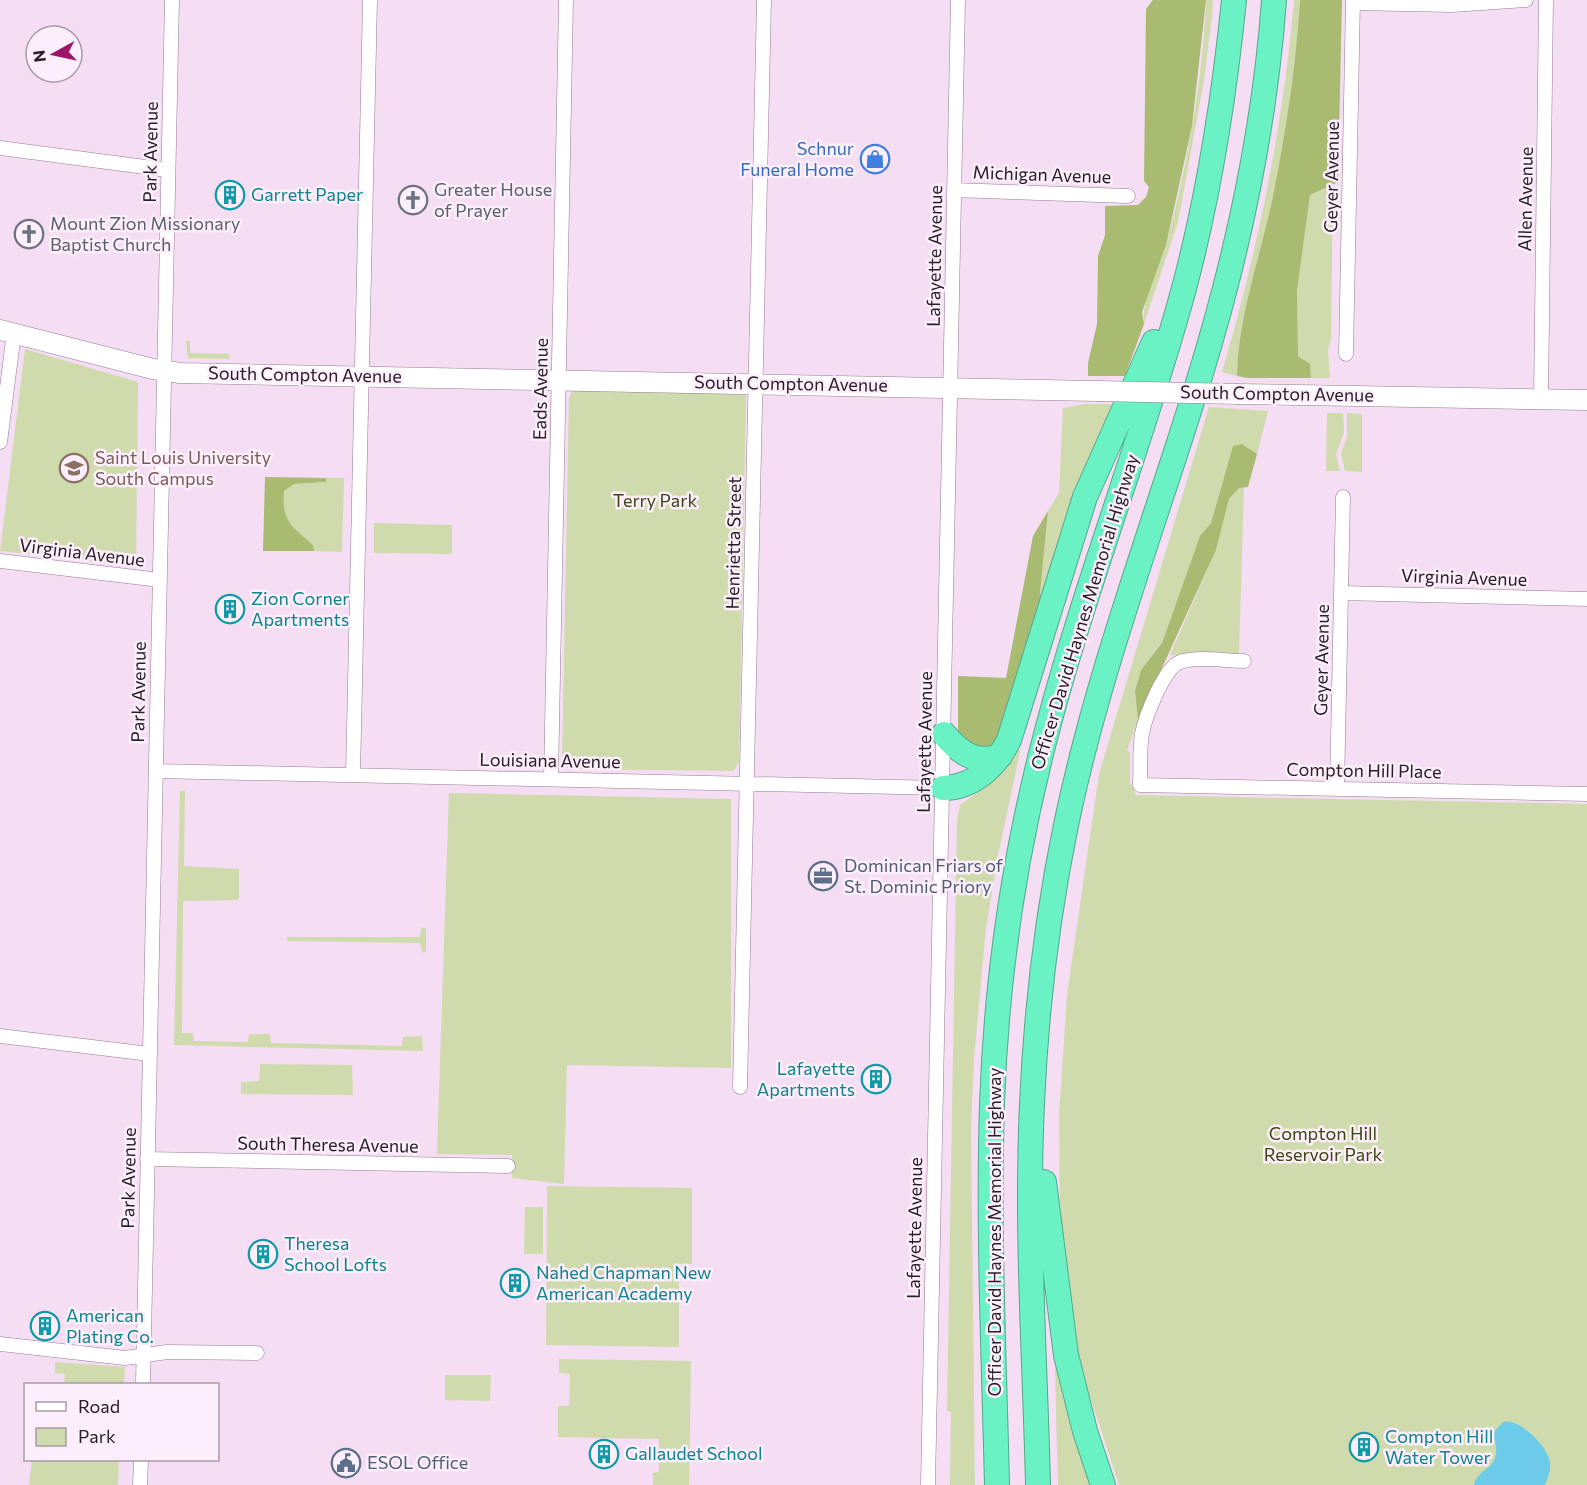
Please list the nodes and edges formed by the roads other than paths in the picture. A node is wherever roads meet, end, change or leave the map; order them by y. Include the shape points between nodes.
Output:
1 (172, 0) edge
2 (369, 0) edge
3 (566, 0) edge
4 (764, 0) edge
5 (958, 0) edge
6 (1234, 0) edge
7 (1274, 0) edge
8 (1526, 0) edge
9 (1546, 0) edge
10 (1353, 2) edge
11 (0, 148) edge
12 (168, 170) junction
13 (954, 190) junction
14 (1128, 196) dead end
15 (1182, 293) junction
16 (7, 331) edge
17 (1346, 354) dead end
18 (164, 371) junction
19 (361, 375) junction
20 (560, 379) junction
21 (755, 383) junction
22 (950, 388) junction
23 (1541, 399) junction
24 (1587, 400) edge
25 (0, 442) edge
26 (1343, 497) dead end
27 (0, 561) edge
28 (160, 580) junction
29 (1341, 592) junction
30 (1587, 599) edge
31 (1244, 661) dead end
32 (944, 734) junction
33 (1000, 756) junction
34 (156, 771) junction
35 (353, 775) junction
36 (551, 779) junction
37 (747, 783) junction
38 (942, 788) junction
39 (1337, 789) junction
40 (1587, 794) edge
41 (0, 1036) edge
42 (150, 1054) junction
43 (740, 1087) dead end
44 (1032, 1108) junction
45 (147, 1159) junction
46 (508, 1166) dead end
47 (0, 1344) edge
48 (257, 1353) dead end
49 (144, 1356) junction
50 (143, 1383) edge
51 (141, 1461) edge
52 (140, 1485) edge
53 (928, 1485) edge
54 (997, 1485) edge
55 (1038, 1485) edge
56 (1103, 1485) edge

1 - 12 street, Park Avenue
2 - 19 street
3 - 20 street, Eads Avenue
4 - 21 street, Henrietta Street
5 - 13 street, Lafayette Avenue
6 - 15 highway, Officer David Haynes Memorial Highway via 1219,124
7 - 44 highway, Officer David Haynes Memorial Highway via 1253,157 1222,298 1102,686 1067,824 1043,965
8 - 10 street via 1452,5
9 - 23 street, Allen Avenue
10 - 17 street, Geyer Avenue
11 - 12 street
12 - 18 street, Park Avenue
13 - 14 street, Michigan Avenue
13 - 22 street, Lafayette Avenue
15 - 33 highway via 1160,330 1095,470 1016,720
15 - 54 highway, Officer David Haynes Memorial Highway via 1058,691 1012,898 992,1104
16 - 18 main road, South Compton Avenue
16 - 25 street
18 - 19 main road, South Compton Avenue
18 - 28 street, Park Avenue
19 - 20 main road, South Compton Avenue
19 - 35 street
20 - 21 main road, South Compton Avenue
20 - 36 street, Eads Avenue
21 - 22 main road, South Compton Avenue
21 - 37 street, Henrietta Street
22 - 23 main road, South Compton Avenue, bridge
22 - 32 street, Lafayette Avenue
23 - 24 main road, South Compton Avenue
26 - 29 street, Geyer Avenue
27 - 28 street, Virginia Avenue
28 - 34 street, Park Avenue
29 - 30 street, Virginia Avenue
29 - 39 street, Geyer Avenue
31 - 39 street, Compton Hill Place via 1187,661 1174,665 1168,672 1146,717 1140,785
32 - 33 highway via 970,757
32 - 38 street, Lafayette Avenue
33 - 38 highway via 972,781
34 - 35 street, Louisiana Avenue
34 - 42 street, Park Avenue
35 - 36 street, Louisiana Avenue
36 - 37 street, Louisiana Avenue
37 - 38 street, Louisiana Avenue
37 - 43 street, Henrietta Street
38 - 53 street, Lafayette Avenue
39 - 40 street, Compton Hill Place
41 - 42 street
42 - 45 street, Park Avenue
44 - 55 highway, Officer David Haynes Memorial Highway
44 - 56 highway via 1066,1355
45 - 46 street, South Theresa Avenue
45 - 49 street, Park Avenue
47 - 49 street via 124,1358
48 - 49 street via 167,1352
49 - 50 street, Park Avenue
51 - 52 street

